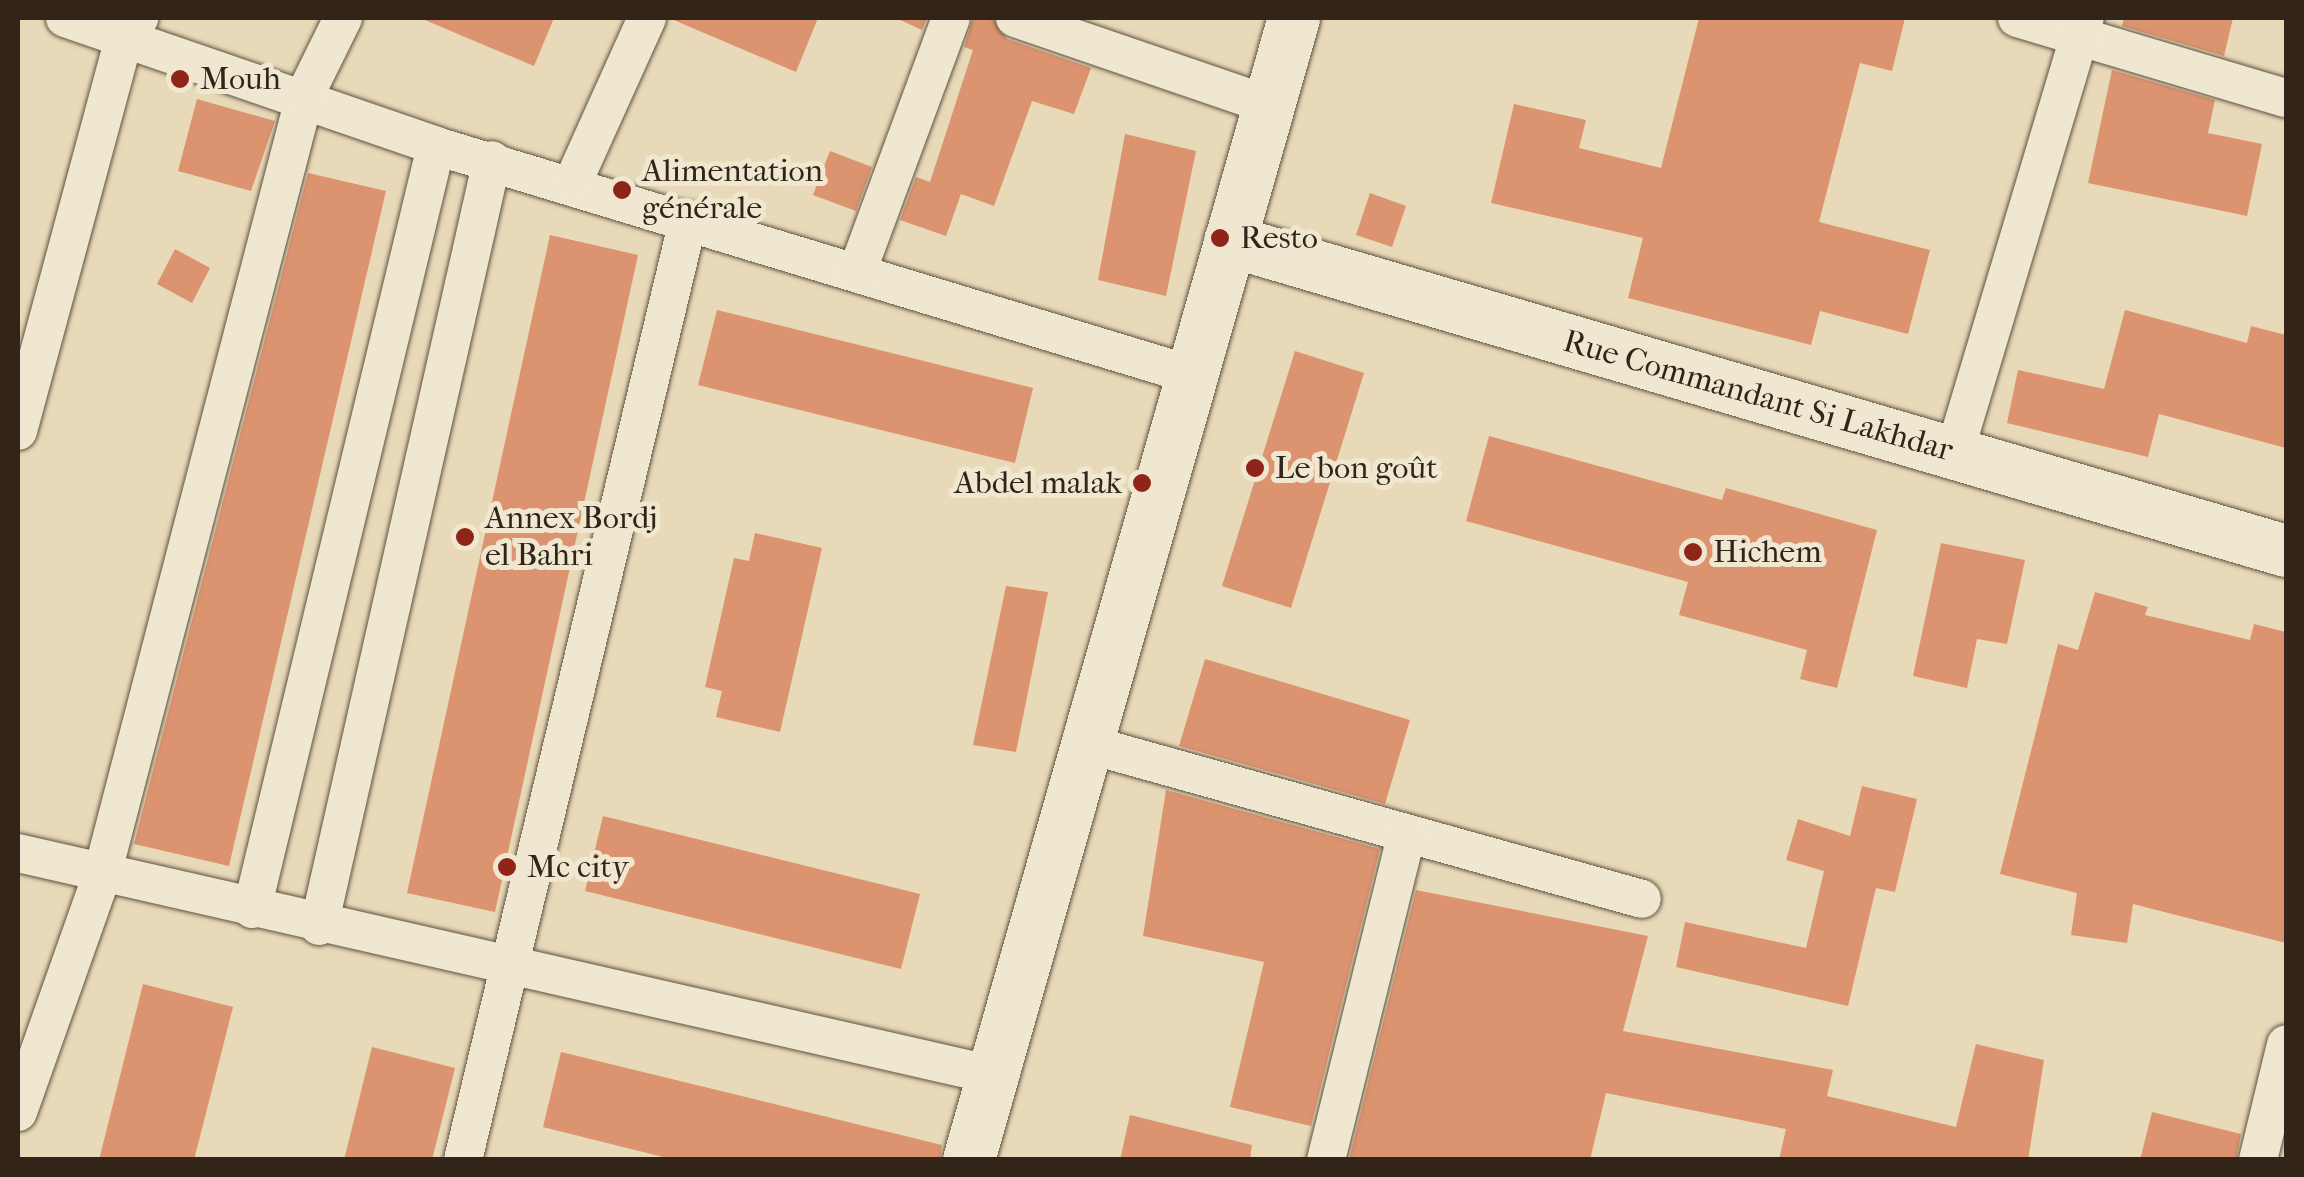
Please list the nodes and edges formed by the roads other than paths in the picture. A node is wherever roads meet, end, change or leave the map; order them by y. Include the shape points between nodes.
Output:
1 (65, 18) edge
2 (343, 18) edge
3 (647, 18) edge
4 (952, 18) edge
5 (1015, 18) edge
6 (1294, 18) edge
7 (2018, 18) edge
8 (1068, 26) edge
9 (2082, 27) edge
10 (131, 30) edge
11 (305, 95) junction
12 (2286, 98) edge
13 (1269, 105) junction
14 (436, 146) junction
15 (492, 160) junction
16 (574, 182) junction
17 (688, 221) junction
18 (1230, 241) junction
19 (857, 272) junction
20 (1192, 376) junction
21 (18, 431) edge
22 (1954, 454) junction
23 (2286, 551) edge
24 (1087, 744) junction
25 (1406, 837) junction
26 (18, 854) edge
27 (102, 875) junction
28 (1642, 899) dead end
29 (252, 909) junction
30 (320, 926) junction
31 (502, 968) junction
32 (2286, 1044) edge
33 (993, 1076) junction
34 (18, 1112) edge
35 (463, 1160) edge
36 (968, 1160) edge
37 (1326, 1160) edge
38 (2258, 1160) edge

1 - 10 street
2 - 11 street
3 - 16 street
4 - 19 street
5 - 8 street
6 - 13 main road
7 - 9 street
8 - 13 street
9 - 12 street
9 - 22 street
10 - 11 street
10 - 21 street
11 - 14 street
11 - 27 street
13 - 18 main road
14 - 15 street
14 - 29 street
15 - 16 street
15 - 30 street
16 - 17 street
17 - 19 street
17 - 31 street
18 - 20 main road
18 - 22 main road, Rue Commandant Si Lakhdar
19 - 20 street
20 - 24 main road
22 - 23 main road, Rue Commandant Si Lakhdar
24 - 25 street
24 - 33 main road
25 - 28 street
25 - 37 street
26 - 27 street
27 - 29 street
27 - 34 street
29 - 30 street
30 - 31 street
31 - 33 street
31 - 35 street
32 - 38 street
33 - 36 main road

